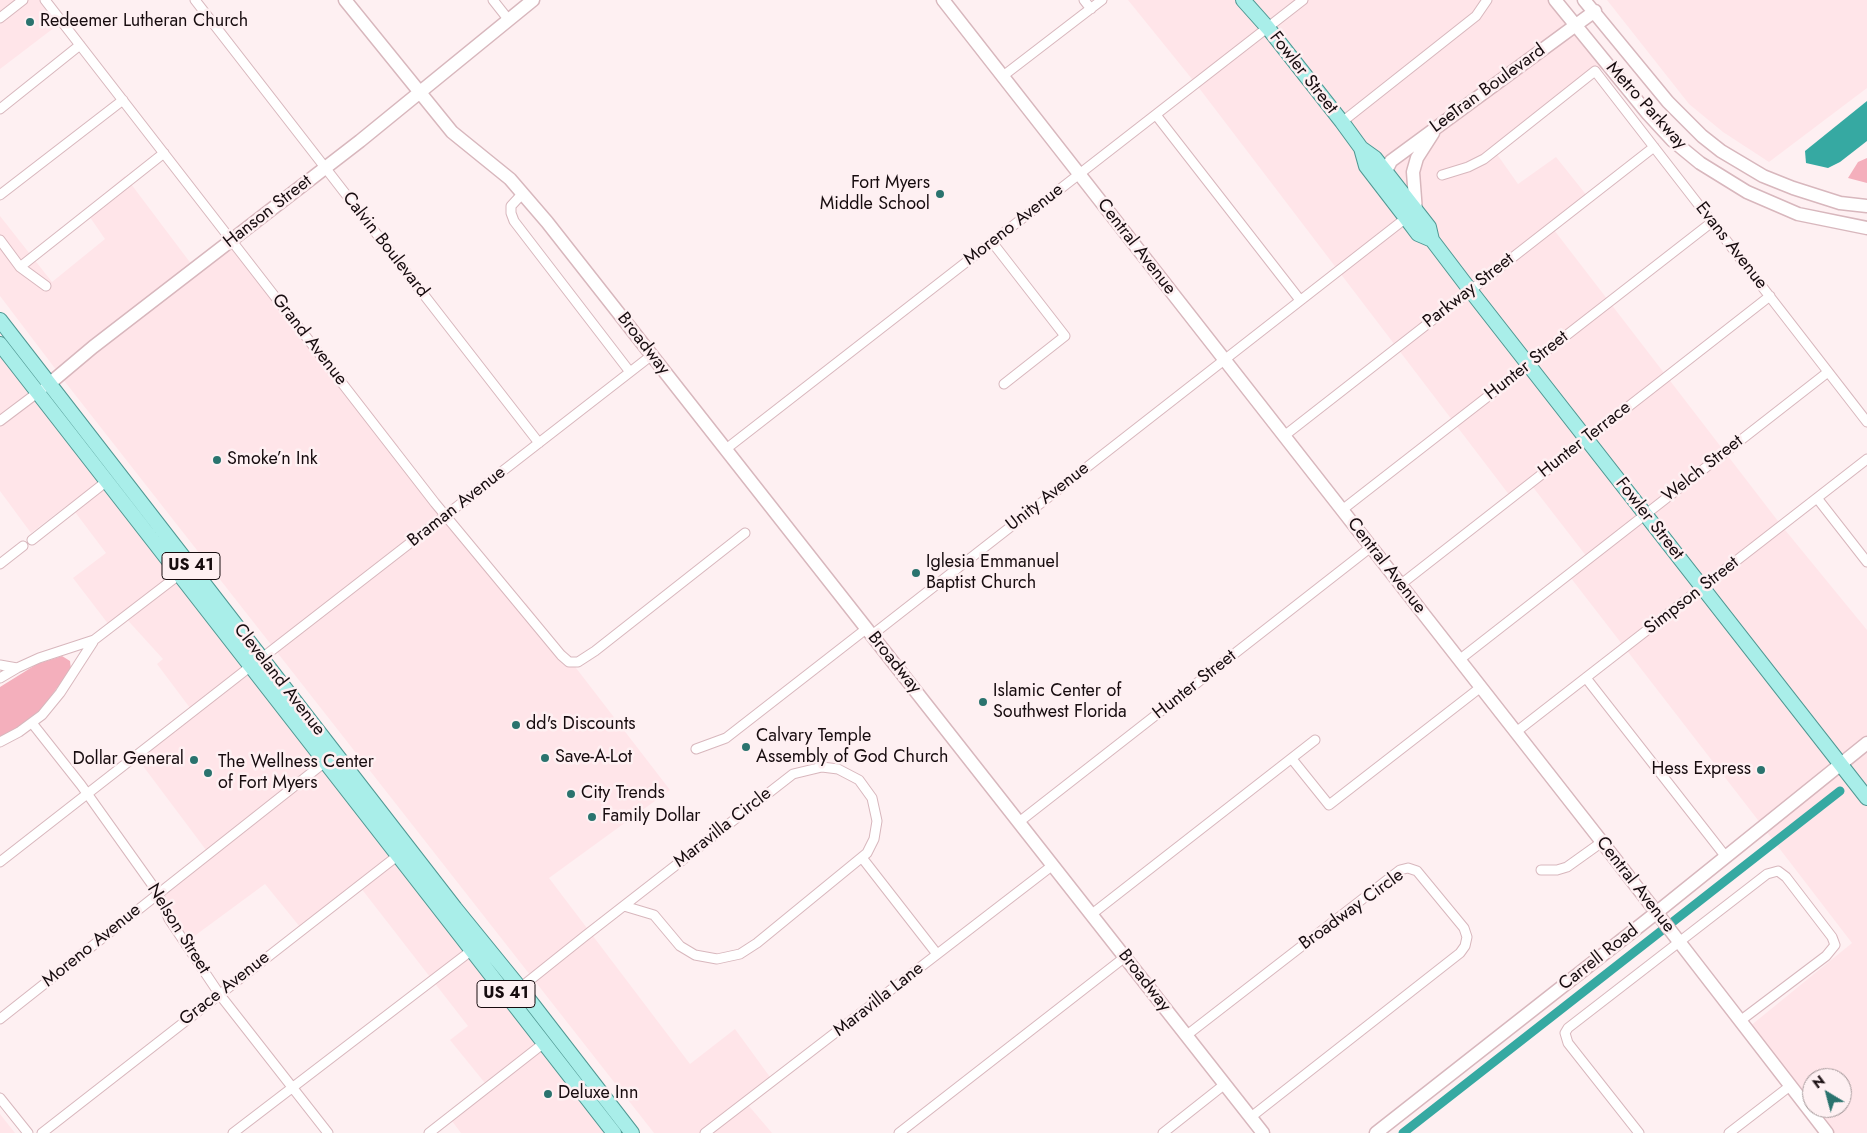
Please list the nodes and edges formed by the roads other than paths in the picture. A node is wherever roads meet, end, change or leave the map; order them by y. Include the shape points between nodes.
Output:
1 (23, 0) edge
2 (45, 0) edge
3 (195, 0) edge
4 (345, 0) edge
5 (494, 0) edge
6 (533, 0) edge
7 (943, 0) edge
8 (1084, 0) edge
9 (1102, 0) edge
10 (1243, 0) edge
11 (1303, 0) edge
12 (1487, 0) edge
13 (1555, 0) edge
14 (1584, 0) edge
15 (1091, 9) junction
16 (1595, 11) junction
17 (0, 18) edge
18 (508, 19) junction
19 (1577, 25) junction
20 (1268, 28) junction
21 (80, 45) junction
22 (1003, 76) junction
23 (420, 92) junction
24 (123, 100) junction
25 (0, 109) edge
26 (1156, 115) junction
27 (1342, 122) junction
28 (1440, 123) junction
29 (1654, 147) junction
30 (164, 153) junction
31 (325, 168) junction
32 (1080, 174) junction
33 (1442, 175) dead end
34 (1382, 177) junction
35 (523, 193) junction
36 (0, 194) edge
37 (1867, 206) edge
38 (1411, 215) junction
39 (1712, 222) junction
40 (1867, 228) edge
41 (0, 240) edge
42 (231, 240) junction
43 (992, 242) junction
44 (20, 267) junction
45 (46, 286) dead end
46 (1470, 290) junction
47 (1770, 296) junction
48 (1300, 300) junction
49 (0, 320) edge
50 (0, 344) edge
51 (652, 355) junction
52 (1224, 359) junction
53 (1528, 365) junction
54 (630, 372) junction
55 (1828, 372) junction
56 (1004, 384) dead end
57 (43, 388) junction
58 (0, 421) edge
59 (1867, 422) edge
60 (1284, 436) junction
61 (1587, 439) junction
62 (539, 443) junction
63 (726, 450) junction
64 (1867, 459) edge
65 (107, 481) junction
66 (1817, 498) junction
67 (1342, 510) junction
68 (1645, 514) junction
69 (446, 516) junction
70 (746, 533) dead end
71 (32, 540) dead end
72 (23, 546) dead end
73 (1371, 547) junction
74 (1867, 562) edge
75 (0, 564) edge
76 (180, 574) junction
77 (1400, 585) junction
78 (1702, 587) junction
79 (869, 632) junction
80 (94, 640) junction
81 (66, 650) junction
82 (1459, 660) junction
83 (256, 662) junction
84 (78, 664) junction
85 (0, 665) edge
86 (17, 668) junction
87 (0, 678) edge
88 (1586, 678) junction
89 (1480, 686) junction
90 (32, 723) junction
91 (1516, 732) junction
92 (1316, 740) dead end
93 (0, 742) edge
94 (1867, 743) edge
95 (696, 749) dead end
96 (1292, 759) junction
97 (325, 762) junction
98 (1840, 764) junction
99 (88, 794) junction
100 (1867, 798) edge
101 (1019, 822) junction
102 (1602, 842) junction
103 (404, 851) junction
104 (1726, 857) junction
105 (863, 859) junction
106 (0, 862) edge
107 (1053, 865) junction
108 (1542, 870) dead end
109 (158, 893) junction
110 (624, 906) junction
111 (1092, 914) junction
112 (1659, 916) junction
113 (1676, 939) junction
114 (472, 950) junction
115 (937, 954) junction
116 (1125, 957) junction
117 (520, 988) junction
118 (220, 995) junction
119 (0, 1019) edge
120 (1740, 1021) junction
121 (1187, 1035) junction
122 (544, 1043) junction
123 (1225, 1084) junction
124 (1790, 1086) junction
125 (292, 1087) junction
126 (0, 1098) edge
127 (1251, 1117) junction
128 (28, 1133) edge
129 (42, 1133) edge
130 (234, 1133) edge
131 (328, 1133) edge
132 (429, 1133) edge
133 (614, 1133) edge
134 (632, 1133) edge
135 (705, 1133) edge
136 (899, 1133) edge
137 (1163, 1133) edge
138 (1263, 1133) edge
139 (1376, 1133) edge
140 (1639, 1133) edge
141 (1728, 1133) edge
142 (1827, 1133) edge

1 - 17 street
2 - 21 street, Grand Avenue
3 - 31 street, Calvin Boulevard
4 - 23 street, Broadway
5 - 18 street
6 - 18 street, Hanson Street
7 - 22 street, Central Avenue
8 - 15 street
9 - 15 street
10 - 20 main road, Fowler Street
11 - 20 street, Moreno Avenue
12 - 27 street via 1476,16
13 - 19 street, Metro Parkway
14 - 16 street
15 - 22 street
16 - 19 street, LeeTran Boulevard
16 - 37 street, Metro Parkway via 1668,102 1721,151 1763,176 1793,188 1840,203
18 - 23 street, Hanson Street
19 - 28 street, LeeTran Boulevard
19 - 40 street, Metro Parkway via 1648,114 1700,163 1747,192 1798,214
20 - 26 street, Moreno Avenue
20 - 27 main road, Fowler Street
21 - 24 street, Grand Avenue
21 - 25 street
22 - 32 street, Central Avenue
23 - 31 street, Hanson Street
23 - 35 street, Broadway via 452,132 498,168
24 - 30 street, Grand Avenue
24 - 36 street
26 - 32 street, Moreno Avenue
26 - 48 street
27 - 34 main road, Fowler Street via 1361,148 1375,158
28 - 34 street, LeeTran Boulevard via 1391,161
28 - 38 street via 1417,158 1413,172
29 - 33 street, Evans Avenue via 1595,71 1484,159
29 - 39 street, Evans Avenue
29 - 46 street, Parkway Street
30 - 42 street, Grand Avenue
30 - 44 street
31 - 42 street, Hanson Street
31 - 62 street, Calvin Boulevard
32 - 43 street, Moreno Avenue
32 - 52 street, Central Avenue
34 - 38 main road, Fowler Street
35 - 51 street, Broadway
35 - 54 street, Broadway via 511,206 514,221
38 - 46 main road, Fowler Street via 1429,228 1432,240
38 - 48 street, Unity Avenue
39 - 47 street, Evans Avenue
39 - 53 street, Hunter Street
41 - 44 street
42 - 57 street, Hanson Street
42 - 69 street, Grand Avenue
43 - 56 street via 1065,336
43 - 63 street, Moreno Avenue
44 - 45 street
46 - 53 main road, Fowler Street
46 - 60 street, Parkway Street
47 - 55 street, Evans Avenue
47 - 61 street, Hunter Terrace
48 - 52 street, Unity Avenue
49 - 57 main road, Cleveland Avenue / US 41
50 - 57 main road, Cleveland Avenue / US 41
51 - 54 street, Braman Avenue
51 - 63 street, Broadway
52 - 60 street, Central Avenue
52 - 79 street, Unity Avenue
53 - 61 main road, Fowler Street
53 - 67 street, Hunter Street
54 - 62 street, Braman Avenue
55 - 59 street, Evans Avenue
55 - 68 street, Welch Street
57 - 58 street, Hanson Street
57 - 65 main road, Cleveland Avenue / US 41
57 - 83 main road, Cleveland Avenue / US 41
60 - 67 street, Central Avenue
61 - 68 main road, Fowler Street
61 - 77 street, Hunter Terrace
62 - 69 street, Braman Avenue
63 - 79 street, Broadway
64 - 66 street, Simpson Street
65 - 71 street
65 - 76 main road, Cleveland Avenue / US 41
66 - 74 street
66 - 78 street, Simpson Street
67 - 73 street, Central Avenue
68 - 78 main road, Fowler Street
68 - 82 street, Welch Street
69 - 70 street, Grand Avenue via 569,662 584,658
69 - 83 street, Braman Avenue
72 - 75 street
73 - 77 street, Central Avenue
73 - 101 street, Hunter Street
76 - 80 street
76 - 83 main road, Cleveland Avenue / US 41 via 232,641
77 - 82 street, Central Avenue
78 - 88 street, Simpson Street
78 - 98 main road, Fowler Street
79 - 95 street, Unity Avenue via 726,738
79 - 101 street, Broadway
80 - 81 street
80 - 84 street
81 - 84 street
81 - 86 street
82 - 89 street, Central Avenue
83 - 97 main road, Cleveland Avenue / US 41
83 - 99 street, Braman Avenue
83 - 103 main road, Cleveland Avenue / US 41 via 282,683
84 - 90 street via 54,702
85 - 86 street
86 - 87 street
88 - 91 street, Simpson Street
88 - 104 street
89 - 91 street, Central Avenue
89 - 96 street via 1329,805
90 - 93 street
90 - 99 street, Nelson Street
91 - 102 street, Central Avenue
92 - 96 street
94 - 98 street, Carrell Road
96 - 111 street
97 - 103 main road, Cleveland Avenue / US 41
97 - 109 street, Moreno Avenue
98 - 100 main road, Fowler Street
98 - 104 street, Carrell Road
99 - 106 street, Braman Avenue
99 - 109 street, Nelson Street
101 - 107 street, Broadway
102 - 108 street via 1567,867
102 - 112 street, Central Avenue
103 - 114 main road, Cleveland Avenue / US 41
103 - 117 main road, Cleveland Avenue / US 41
103 - 118 street, Grace Avenue
104 - 112 street, Carrell Road
105 - 110 street, Maravilla Circle via 757,943 732,957 709,959 690,953 674,940 654,915
105 - 110 street, Maravilla Circle via 876,829 872,798 848,773 830,767 811,768 786,778
105 - 115 street
107 - 111 street, Broadway
107 - 115 street, Maravilla Lane
109 - 118 street, Nelson Street via 169,919
109 - 119 street, Moreno Avenue
110 - 117 street, Maravilla Circle
111 - 116 street, Broadway
112 - 113 street, Central Avenue
112 - 139 street, Carrell Road
113 - 120 street, Central Avenue
113 - 120 street via 1770,872 1778,871 1792,885 1835,945 1826,956
113 - 140 street via 1565,1032 1568,1043
114 - 122 main road, Cleveland Avenue / US 41
114 - 125 street
115 - 135 street, Maravilla Lane
116 - 121 street, Broadway
116 - 136 street
117 - 134 main road, Cleveland Avenue / US 41
118 - 125 street, Nelson Street
118 - 129 street, Grace Avenue
120 - 124 street, Central Avenue
121 - 123 street, Broadway
121 - 127 street, Broadway Circle via 1400,870 1417,871 1464,928 1467,937 1460,954
122 - 132 street
122 - 133 main road, Cleveland Avenue / US 41
123 - 127 street, Broadway
123 - 137 street
124 - 141 street
124 - 142 street, Central Avenue
125 - 130 street
125 - 131 street, Nelson Street
126 - 128 street
127 - 138 street, Broadway

